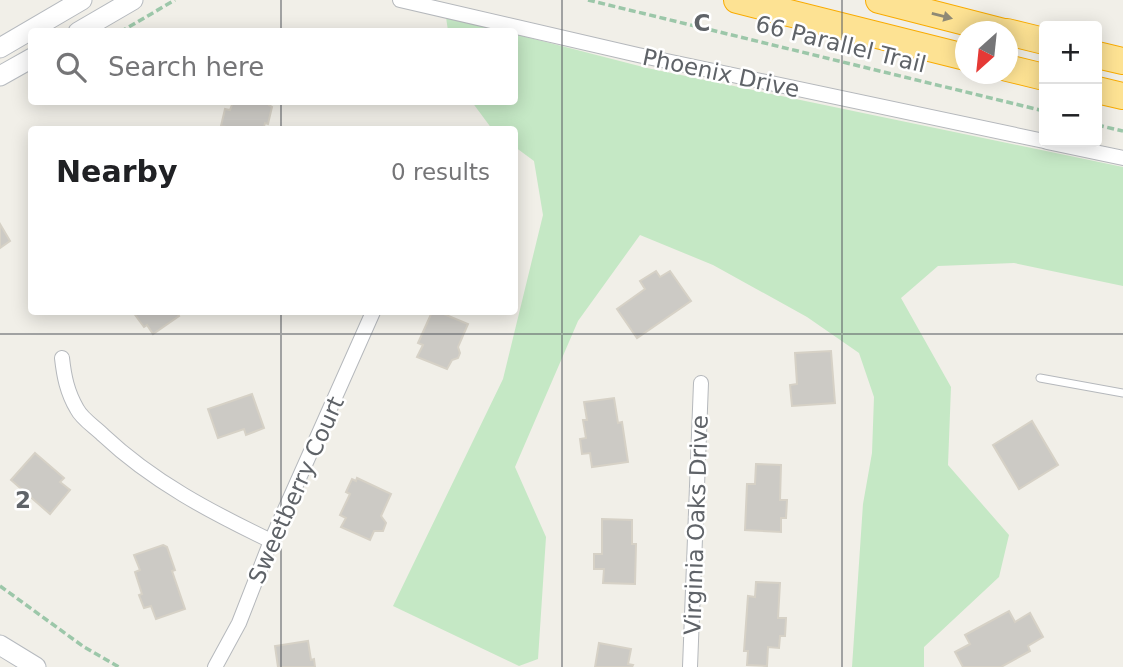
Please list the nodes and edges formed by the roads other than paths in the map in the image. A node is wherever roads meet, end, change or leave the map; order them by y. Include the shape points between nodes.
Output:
1 (82, 0) edge
2 (133, 0) edge
3 (400, 0) edge
4 (737, 0) edge
5 (879, 0) edge
6 (962, 21) edge
7 (34, 28) edge
8 (85, 28) edge
9 (28, 32) edge
10 (1018, 35) edge
11 (1039, 40) edge
12 (0, 48) edge
13 (955, 54) edge
14 (1102, 56) edge
15 (28, 60) edge
16 (1123, 61) edge
17 (1018, 71) edge
18 (0, 76) edge
19 (1039, 76) edge
20 (1102, 91) edge
21 (1123, 96) edge
22 (1039, 140) edge
23 (1073, 147) edge
24 (1123, 158) edge
25 (372, 315) edge
26 (62, 358) dead end
27 (1040, 378) dead end
28 (701, 383) dead end
29 (1123, 393) edge
30 (271, 541) junction
31 (0, 645) edge
32 (36, 667) edge
33 (215, 667) edge
34 (690, 667) edge

1 - 7 main road
2 - 8 main road
3 - 22 street, Phoenix Drive
4 - 13 highway
5 -> 6 highway
9 - 12 main road
10 - 11 highway
14 - 16 highway
15 - 18 main road
17 - 19 highway
20 - 21 highway
23 - 24 street, Phoenix Drive
25 - 30 street, Sweetberry Court
26 - 30 street via 65,384 78,411 120,451 203,508
27 - 29 lane
28 - 34 street, Virginia Oaks Drive
30 - 33 street, Sweetberry Court via 239,623
31 - 32 main road

